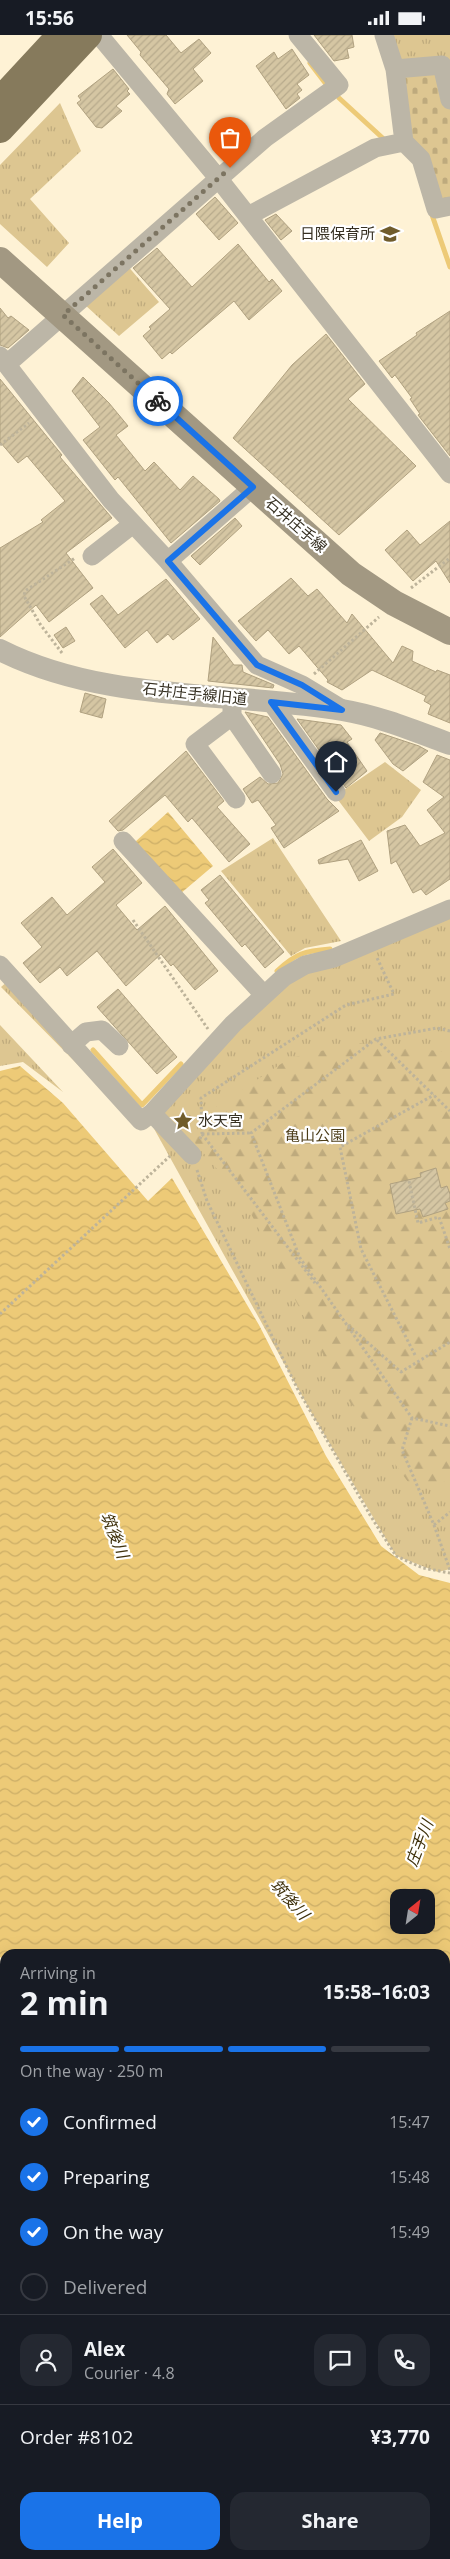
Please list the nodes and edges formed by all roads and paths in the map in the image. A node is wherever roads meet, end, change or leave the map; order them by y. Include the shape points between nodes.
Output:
1 (61, 35) edge
2 (88, 35) edge
3 (99, 35) edge
4 (298, 35) edge
5 (384, 35) edge
6 (395, 69) junction
7 (450, 100) edge
8 (0, 101) edge
9 (0, 129) edge
10 (404, 142) junction
11 (218, 178) junction
12 (450, 206) edge
13 (248, 216) junction
14 (0, 260) edge
15 (63, 315) junction
16 (3, 360) edge
17 (44, 413) junction
18 (0, 445) edge
19 (450, 474) edge
20 (253, 487) junction
21 (133, 524) junction
22 (92, 557) joint
23 (450, 558) edge
24 (168, 561) junction
25 (402, 596) junction
26 (450, 632) edge
27 (0, 650) edge
28 (82, 679) junction
29 (302, 685) junction
30 (271, 702) junction
31 (232, 707) junction
32 (342, 710) junction
33 (450, 744) edge
34 (272, 774) dead end
35 (336, 792) dead end
36 (236, 799) dead end
37 (123, 841) dead end
38 (450, 909) edge
39 (133, 920) dead end
40 (370, 943) junction
41 (0, 965) edge
42 (264, 995) junction
43 (450, 1031) edge
44 (376, 1039) junction
45 (216, 1041) junction
46 (71, 1045) junction
47 (119, 1046) dead end
48 (434, 1095) junction
49 (450, 1111) edge
50 (152, 1113) junction
51 (252, 1133) junction
52 (202, 1134) junction
53 (171, 1155) dead end
54 (192, 1155) joint
55 (409, 1181) dead end
56 (450, 1249) edge
57 (0, 1314) edge
58 (344, 1321) junction
59 (450, 1341) edge
60 (415, 1355) dead end
61 (412, 1418) junction
62 (450, 1426) edge
63 (450, 1512) edge
64 (434, 1525) junction
65 (450, 1572) edge

1 - 8 highway
2 - 9 highway
3 - 11 street
4 - 11 street via 339,85 265,138
5 - 6 street
6 - 7 street via 442,65
6 - 10 street
10 - 12 street via 421,159 436,209
10 - 13 street via 376,148
11 - 13 street
11 - 15 street
13 - 19 street
14 - 15 main road, 石井庄手線
15 - 16 street
15 - 20 main road, 石井庄手線
16 - 17 street
17 - 18 path
17 - 21 street
20 - 24 street
20 - 25 main road, 石井庄手線 via 351,573
21 - 22 street
21 - 24 street
22 - 28 path via 75,559 25,591 24,596 40,624
23 - 25 path
24 - 29 street via 257,665
25 - 26 main road, 石井庄手線
25 - 29 path
27 - 28 street, 石井庄手線旧道 via 23,662
28 - 31 street, 石井庄手線旧道
29 - 32 street
30 - 31 street, 石井庄手線旧道
30 - 32 street, 石井庄手線旧道
30 - 35 street
31 - 34 street
31 - 36 street via 195,744
32 - 33 street, 石井庄手線旧道
37 - 42 street
38 - 40 street
39 - 45 path
40 - 42 street via 334,958 305,965 284,977
40 - 52 path via 394,994 346,1005 201,1098
41 - 46 street
42 - 45 street
43 - 44 path via 437,1029
44 - 48 path
44 - 51 path
45 - 50 street
46 - 47 street via 86,1033 102,1030
46 - 50 street via 141,1121
48 - 49 path
48 - 60 path via 340,1147 361,1249
50 - 54 street
51 - 52 path
51 - 58 path via 300,1258
52 - 58 path
53 - 57 path
54 - 65 path via 207,1201 297,1387 370,1515 396,1556 423,1568
55 - 56 path via 418,1223 439,1217
58 - 59 path via 400,1372
58 - 61 path
61 - 62 path
61 - 64 path via 402,1450
63 - 64 path
64 - 65 path

